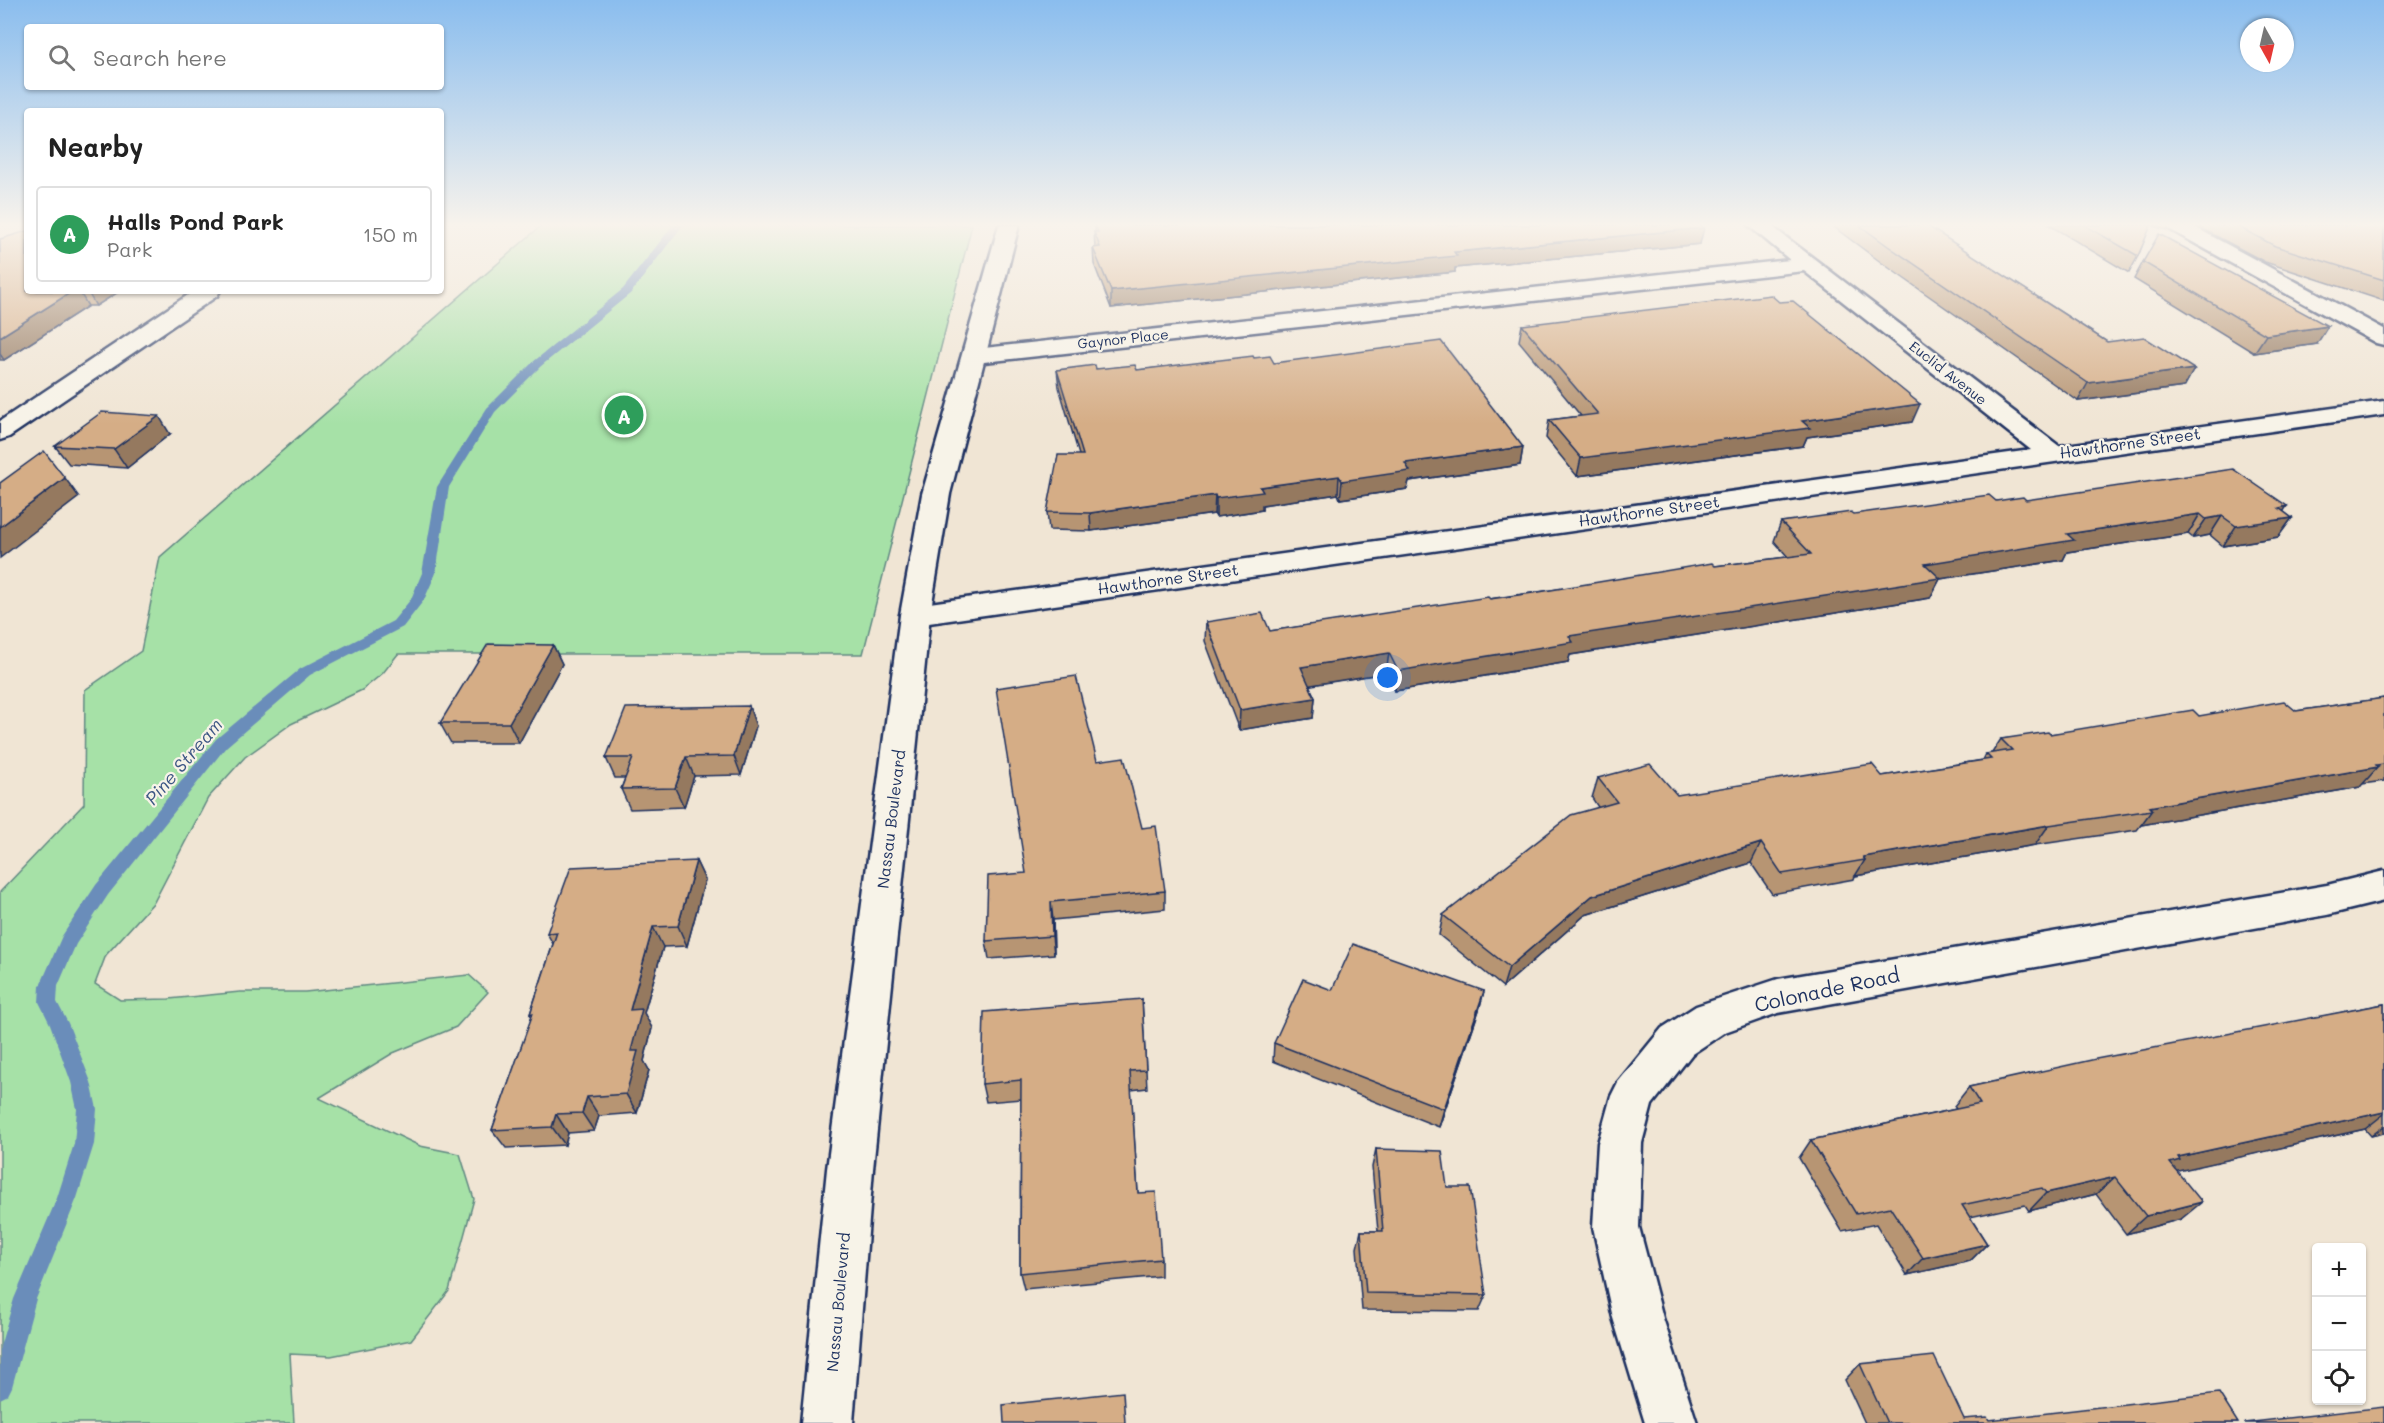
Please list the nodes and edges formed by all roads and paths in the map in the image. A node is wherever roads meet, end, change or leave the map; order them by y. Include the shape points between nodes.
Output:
1 (992, 291) edge
2 (1560, 291) edge
3 (1843, 291) edge
4 (2298, 291) edge
5 (205, 294) edge
6 (2384, 338) edge
7 (975, 356) junction
8 (2384, 408) edge
9 (0, 432) edge
10 (2053, 454) junction
11 (915, 615) junction
12 (2384, 886) edge
13 (827, 1423) edge
14 (1671, 1423) edge

1 - 7 street, Nassau Boulevard
2 - 7 street, Gaynor Place
3 - 10 street, Euclid Avenue
4 - 6 street
5 - 9 street
7 - 11 street, Nassau Boulevard via 936,494
8 - 10 street, Hawthorne Street
10 - 11 street, Hawthorne Street
11 - 13 street, Nassau Boulevard via 850,1169
12 - 14 street, Colonade Road via 2327,900 1778,996 1711,1019 1677,1041 1633,1096 1620,1143 1616,1227 1638,1318

